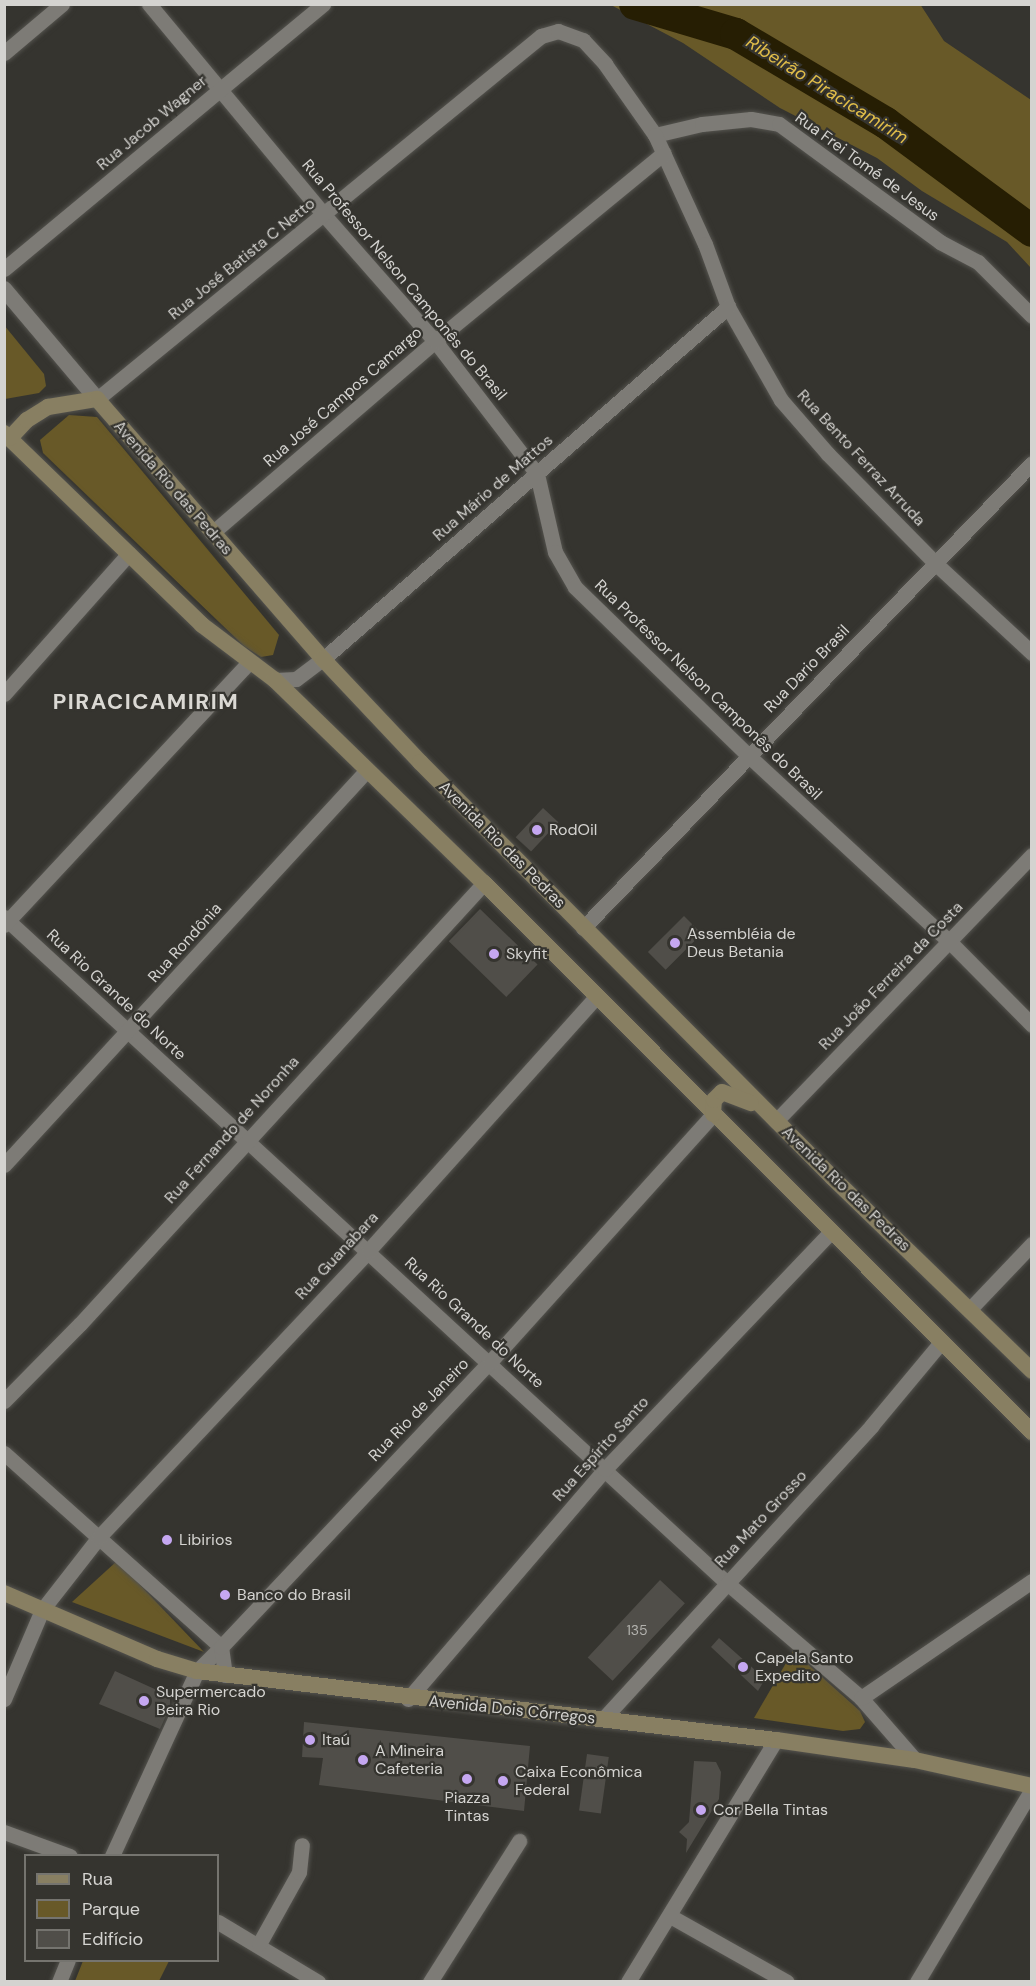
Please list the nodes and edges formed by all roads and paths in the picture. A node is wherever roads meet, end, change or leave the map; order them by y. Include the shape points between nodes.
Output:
1 (62, 4) edge
2 (149, 4) edge
3 (323, 4) edge
4 (583, 40) joint
5 (4, 53) edge
6 (222, 88) junction
7 (655, 135) junction
8 (664, 153) junction
9 (325, 216) junction
10 (4, 269) edge
11 (4, 289) edge
12 (728, 307) junction
13 (1032, 316) edge
14 (435, 341) junction
15 (97, 399) junction
16 (6, 438) edge
17 (1032, 463) edge
18 (537, 474) junction
19 (212, 533) junction
20 (129, 553) junction
21 (934, 562) junction
22 (1032, 653) edge
23 (322, 659) junction
24 (249, 663) junction
25 (274, 680) junction
26 (4, 694) edge
27 (749, 756) junction
28 (366, 771) junction
29 (1032, 855) edge
30 (484, 883) junction
31 (6, 921) edge
32 (583, 928) junction
33 (949, 941) junction
34 (597, 996) junction
35 (1032, 1025) edge
36 (129, 1031) junction
37 (713, 1114) junction
38 (776, 1121) junction
39 (245, 1142) junction
40 (4, 1165) edge
41 (831, 1232) junction
42 (1032, 1244) edge
43 (369, 1250) junction
44 (970, 1309) junction
45 (942, 1341) junction
46 (489, 1362) junction
47 (1032, 1371) edge
48 (4, 1401) edge
49 (1032, 1432) edge
50 (4, 1454) edge
51 (604, 1469) junction
52 (99, 1537) junction
53 (1032, 1581) edge
54 (727, 1583) junction
55 (4, 1593) edge
56 (42, 1610) junction
57 (221, 1647) junction
58 (197, 1671) junction
59 (225, 1675) junction
60 (861, 1698) junction
61 (4, 1699) edge
62 (408, 1699) junction
63 (603, 1719) junction
64 (776, 1740) junction
65 (915, 1760) junction
66 (1032, 1787) edge
67 (4, 1832) edge
68 (519, 1841) dead end
69 (302, 1845) dead end
70 (64, 1854) edge
71 (113, 1854) edge
72 (670, 1916) junction
73 (219, 1923) edge
74 (259, 1944) junction
75 (67, 1962) edge
76 (59, 1982) edge
77 (318, 1982) edge
78 (430, 1982) edge
79 (628, 1982) edge
80 (788, 1982) edge
81 (917, 1982) edge

1 - 5 street
2 - 6 street, Rua Professor Nelson Camponês do Brasil
3 - 6 street, Rua Jacob Wagner
4 - 7 street, Rua Bento Ferraz Arruda via 605,64
4 - 9 street, Rua José Batista C Netto via 558,31 541,36
6 - 9 street, Rua Professor Nelson Camponês do Brasil
6 - 10 street, Rua Jacob Wagner
7 - 8 street, Rua Bento Ferraz Arruda
7 - 13 street, Rua Frei Tomé de Jesus via 751,119 778,124 940,242 978,262
8 - 12 street, Rua Bento Ferraz Arruda
8 - 14 street, Rua José Campos Camargo
9 - 14 street, Rua Professor Nelson Camponês do Brasil
9 - 15 street, Rua José Batista C Netto
11 - 15 street, Avenida Rio das Pedras
12 - 18 street, Rua Mário de Mattos
12 - 21 street, Rua Bento Ferraz Arruda via 781,400
14 - 18 street, Rua Professor Nelson Camponês do Brasil
14 - 19 street, Rua José Campos Camargo
15 - 16 main road via 48,407
15 - 19 main road, Avenida Rio das Pedras
16 - 20 main road
17 - 21 street, Rua Dario Brasil
18 - 23 street, Rua Mário de Mattos
18 - 27 street, Rua Professor Nelson Camponês do Brasil via 555,552 575,587
19 - 23 main road, Avenida Rio das Pedras
20 - 24 main road via 202,625
20 - 26 street
21 - 22 street, Rua Bento Ferraz Arruda
21 - 27 street, Rua Dario Brasil
23 - 25 street, Rua Mário de Mattos via 296,679
23 - 32 main road, Avenida Rio das Pedras
24 - 25 main road
24 - 31 street
25 - 28 main road
27 - 32 street, Rua Dario Brasil
27 - 33 street, Rua Professor Nelson Camponês do Brasil
28 - 30 main road
28 - 36 street, Rua Rondônia
29 - 33 street, Rua João Ferreira da Costa
30 - 34 main road
30 - 39 street, Rua Fernando de Noronha
31 - 36 street, Rua Rio Grande do Norte
32 - 38 main road, Avenida Rio das Pedras
33 - 35 street, Rua Professor Nelson Camponês do Brasil
33 - 38 street, Rua João Ferreira da Costa
34 - 37 main road via 680,1076
34 - 43 street, Rua Guanabara
36 - 39 street, Rua Rio Grande do Norte
36 - 40 street, Rua Rondônia
37 - 38 main road via 714,1100 722,1092 729,1092
37 - 41 main road
37 - 46 street, Rua Rio de Janeiro
38 - 44 main road, Avenida Rio das Pedras
39 - 43 street, Rua Rio Grande do Norte
39 - 48 street, Rua Fernando de Noronha
41 - 45 main road
41 - 51 street, Rua Espírito Santo
42 - 44 street
43 - 46 street, Rua Rio Grande do Norte
43 - 52 street, Rua Guanabara
44 - 47 main road, Avenida Rio das Pedras
45 - 49 main road
45 - 54 street, Rua Mato Grosso via 872,1425
46 - 51 street, Rua Rio Grande do Norte
46 - 57 street, Rua Rio de Janeiro
50 - 52 street
51 - 54 street, Rua Rio Grande do Norte
51 - 62 street, Rua Espírito Santo
52 - 56 street, Rua Guanabara
52 - 57 street
53 - 60 street
54 - 60 street, Rua Rio Grande do Norte
54 - 63 street, Rua Mato Grosso
55 - 56 main road, Avenida Dois Córregos
56 - 58 main road, Avenida Dois Córregos via 157,1659
56 - 61 street, Rua Guanabara
57 - 58 street, Rua Rio de Janeiro
57 - 59 street
58 - 59 main road, Avenida Dois Córregos
58 - 71 street
59 - 62 main road, Avenida Dois Córregos
60 - 65 street, Rua Rio Grande do Norte
62 - 63 main road, Avenida Dois Córregos
63 - 64 main road, Avenida Dois Córregos
64 - 65 main road, Avenida Dois Córregos
64 - 72 street
65 - 66 main road, Avenida Dois Córregos
66 - 81 street
67 - 70 street
68 - 78 street
69 - 74 street via 299,1872
72 - 79 street
72 - 80 street
73 - 74 street
74 - 77 street
75 - 76 street

